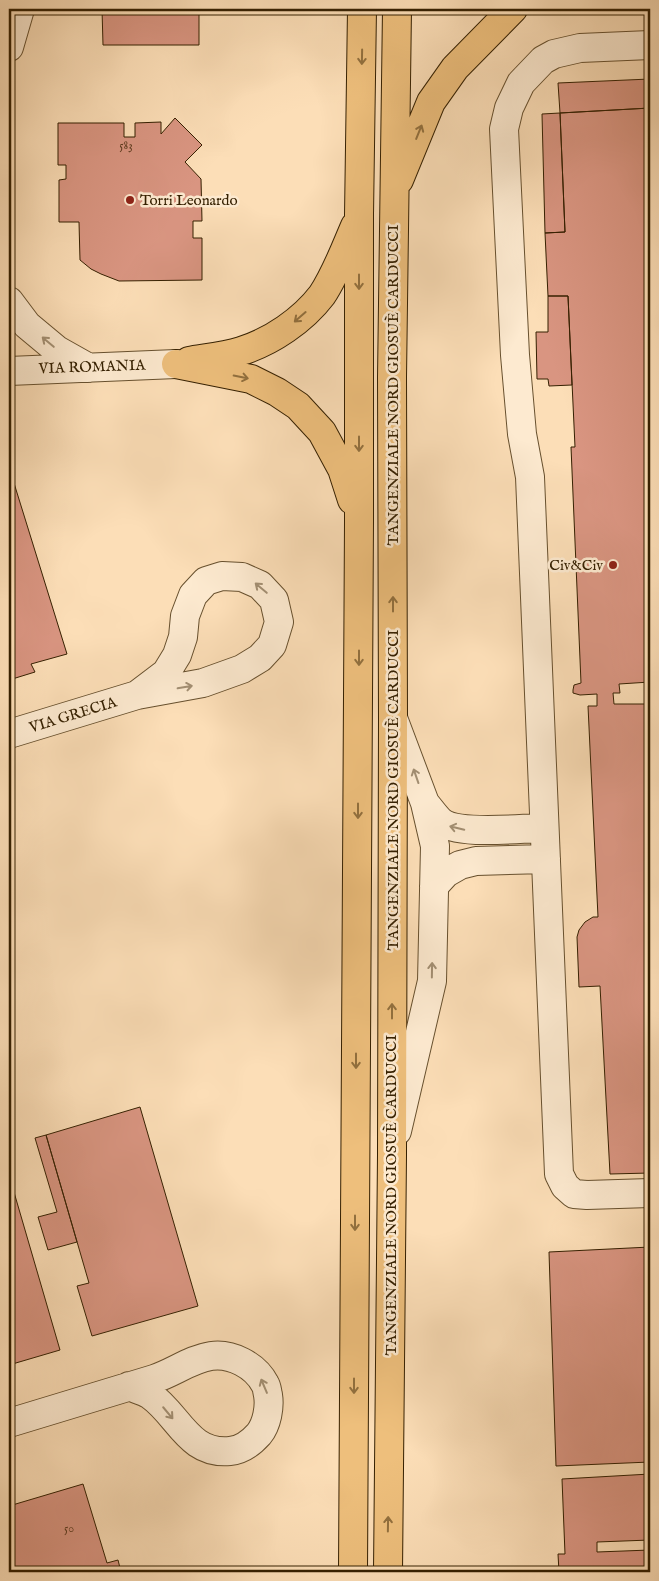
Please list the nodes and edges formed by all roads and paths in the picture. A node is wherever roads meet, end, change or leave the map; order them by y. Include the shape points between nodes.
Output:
1 (20, 9) edge
2 (362, 9) edge
3 (397, 9) edge
4 (513, 9) edge
5 (650, 45) edge
6 (9, 47) edge
7 (394, 193) junction
8 (360, 216) junction
9 (9, 301) edge
10 (176, 364) junction
11 (89, 368) junction
12 (9, 371) edge
13 (359, 522) junction
14 (137, 695) junction
15 (393, 718) junction
16 (9, 734) edge
17 (425, 803) junction
18 (544, 828) junction
19 (546, 859) junction
20 (434, 886) junction
21 (392, 1154) junction
22 (650, 1193) edge
23 (129, 1386) junction
24 (9, 1422) edge
25 (353, 1572) edge
26 (388, 1572) edge

1 - 6 street
2 -> 8 highway
3 - 7 highway, TANGENZIALE NORD GIOSUÈ CARDUCCI
7 -> 4 highway via 432,102 455,68
5 - 18 street via 580,48 543,60 521,83 509,108 504,129 517,387 530,477
15 -> 7 highway, TANGENZIALE NORD GIOSUÈ CARDUCCI
8 -> 10 highway via 322,294 293,323 267,341 242,351
8 -> 13 highway
11 -> 9 street via 57,350 27,325
10 - 11 street, VIA ROMANIA
10 -> 13 highway via 251,379 298,406 322,432 342,469
11 - 12 street, VIA ROMANIA
13 -> 25 highway
14 -> 14 street, VIA GRECIA via 203,683 242,669 260,658 272,645 279,622 274,600 260,585 242,577 222,576 206,581 193,595 177,655 166,673
14 - 16 street, VIA GRECIA
17 -> 15 street
21 -> 15 highway, TANGENZIALE NORD GIOSUÈ CARDUCCI
18 -> 17 street via 466,830 441,822
17 - 20 street via 435,846
18 - 19 street
19 - 20 street via 476,861 446,873
19 - 22 street via 559,1174 574,1194
21 -> 20 street via 432,981
26 -> 21 highway, TANGENZIALE NORD GIOSUÈ CARDUCCI
23 -> 23 street via 149,1395 201,1446 217,1452 237,1450 251,1443 261,1432 267,1416 266,1384 253,1368 230,1357 211,1356
23 - 24 street

